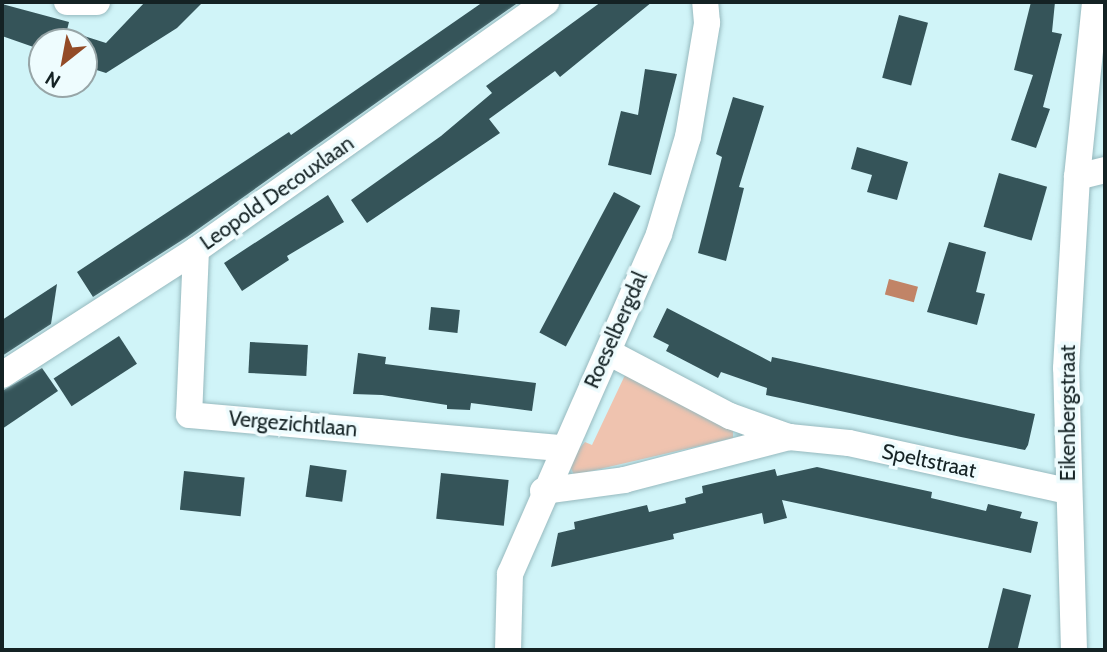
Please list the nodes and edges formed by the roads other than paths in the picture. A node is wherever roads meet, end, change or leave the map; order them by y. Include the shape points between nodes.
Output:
1 (67, 2) edge
2 (96, 2) edge
3 (546, 2) edge
4 (705, 2) edge
5 (1095, 2) edge
6 (1105, 170) edge
7 (1077, 177) junction
8 (196, 250) junction
9 (608, 352) junction
10 (2, 375) edge
11 (789, 438) junction
12 (561, 448) junction
13 (543, 491) junction
14 (1068, 491) junction
15 (508, 650) edge
16 (1074, 650) edge

1 - 2 street
3 - 8 street, Leopold Decouxlaan
4 - 9 street, Roeselbergdal via 707,23 688,137 659,233
5 - 7 street, Eikenbergstraat
6 - 7 street
7 - 14 street, Eikenbergstraat via 1066,368
8 - 10 street, Leopold Decouxlaan
8 - 12 street, Vergezichtlaan via 189,415
9 - 11 street, Speltstraat via 730,416
9 - 12 street, Roeselbergdal
11 - 13 street, Speltstraat via 624,480
11 - 14 street, Speltstraat via 849,443
12 - 13 street, Roeselbergdal
13 - 15 street, Roeselbergdal via 510,574
14 - 16 street, Eikenbergstraat

